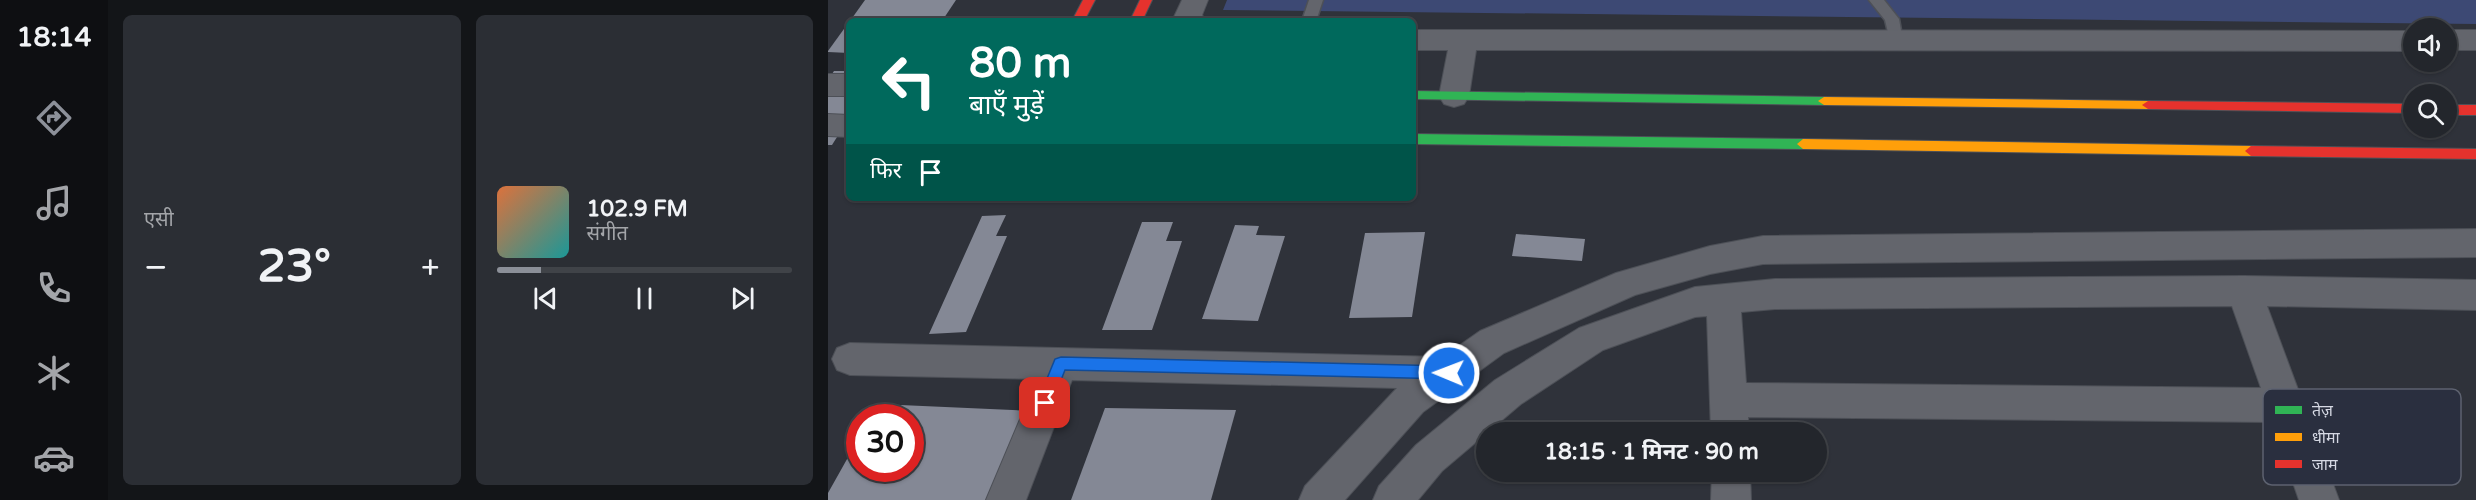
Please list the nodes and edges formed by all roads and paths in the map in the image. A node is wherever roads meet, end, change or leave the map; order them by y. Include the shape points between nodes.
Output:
1 (1089, 0) edge
2 (1146, 0) edge
3 (1195, 0) edge
4 (1316, 0) edge
5 (1876, 0) edge
6 (1080, 18) edge
7 (1137, 18) edge
8 (1190, 18) edge
9 (1310, 18) edge
10 (1416, 40) edge
11 (2403, 40) edge
12 (2457, 40) edge
13 (2476, 40) edge
14 (1464, 41) junction
15 (1896, 42) junction
16 (846, 84) edge
17 (828, 85) edge
18 (1416, 95) edge
19 (1454, 96) junction
20 (2403, 109) edge
21 (2457, 110) edge
22 (2476, 110) edge
23 (828, 125) edge
24 (846, 126) edge
25 (1416, 139) edge
26 (2476, 154) edge
27 (2434, 243) junction
28 (2476, 243) edge
29 (2244, 291) junction
30 (1723, 298) junction
31 (2472, 301) edge
32 (850, 359) dead end
33 (1061, 364) junction
34 (1449, 373) junction
35 (2278, 389) edge
36 (2263, 405) edge
37 (1730, 416) edge
38 (1731, 482) edge
39 (2313, 485) edge
40 (1006, 500) edge
41 (1319, 500) edge
42 (1393, 500) edge
43 (1731, 500) edge
44 (2319, 500) edge

1 - 6 street
2 - 7 street
3 - 8 street
4 - 9 lane
5 - 15 lane via 1892,19
10 - 14 street
11 - 15 street
12 - 13 street
14 - 15 street
14 - 19 street
16 - 17 street
18 - 19 street
19 - 20 street
21 - 22 street
23 - 24 street
25 - 26 street
27 - 28 street
27 - 31 street
27 - 34 street via 1763,250 1628,283 1492,342
29 - 30 street via 1786,294
29 - 31 street
29 - 35 street
30 - 37 street
30 - 42 street via 1695,302 1591,339 1508,392 1429,458
32 - 33 street
33 - 34 street
33 - 40 street
34 - 41 street via 1410,400
36 - 37 street
38 - 43 street
39 - 44 street

